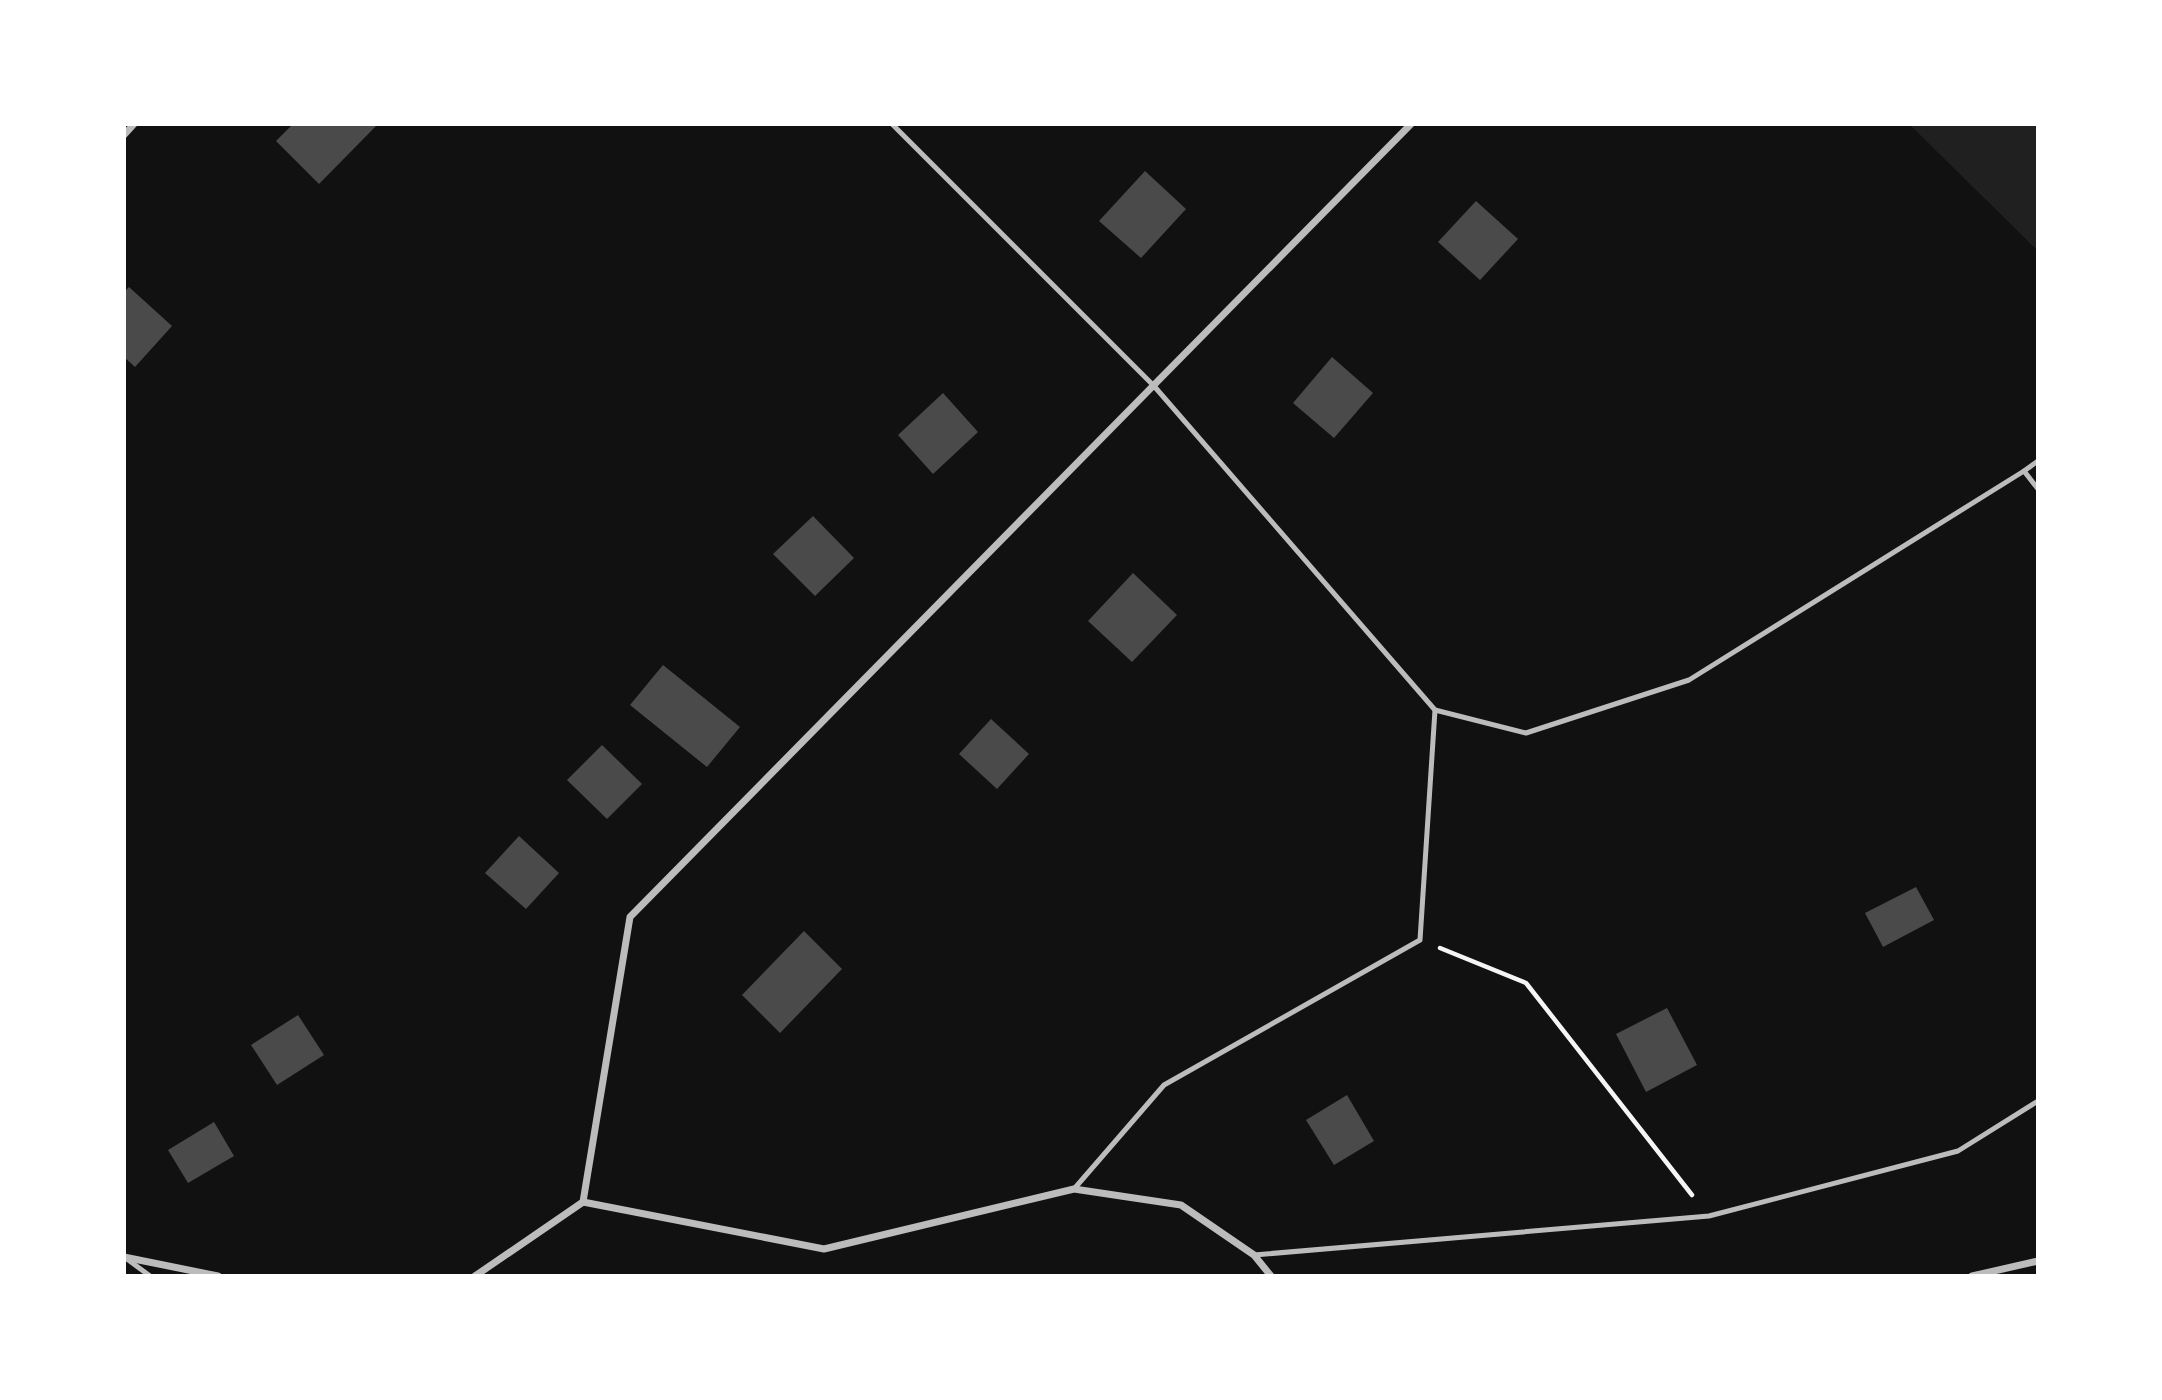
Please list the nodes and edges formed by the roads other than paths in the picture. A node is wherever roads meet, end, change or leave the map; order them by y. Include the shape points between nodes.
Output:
1 (134, 124) edge
2 (892, 124) edge
3 (1411, 124) edge
4 (124, 135) edge
5 (1154, 386) junction
6 (2038, 461) edge
7 (2024, 471) junction
8 (2038, 489) edge
9 (1435, 710) junction
10 (2038, 1101) edge
11 (1074, 1189) junction
12 (583, 1202) junction
13 (1254, 1255) junction
14 (124, 1257) edge
15 (2038, 1261) edge
16 (150, 1276) edge
17 (218, 1276) edge
18 (474, 1276) edge
19 (1271, 1276) edge
20 (1972, 1276) edge

1 - 4 street
2 - 5 lane
3 - 5 street
5 - 9 lane
5 - 12 street via 630,918
6 - 7 lane
7 - 8 lane
7 - 9 lane via 1689,680 1526,733
9 - 11 lane via 1420,940 1164,1085
10 - 13 lane via 1958,1151 1709,1216
11 - 12 street via 824,1249
11 - 13 street via 1181,1205
12 - 18 street
13 - 19 street
14 - 16 lane
14 - 17 street
15 - 20 street

